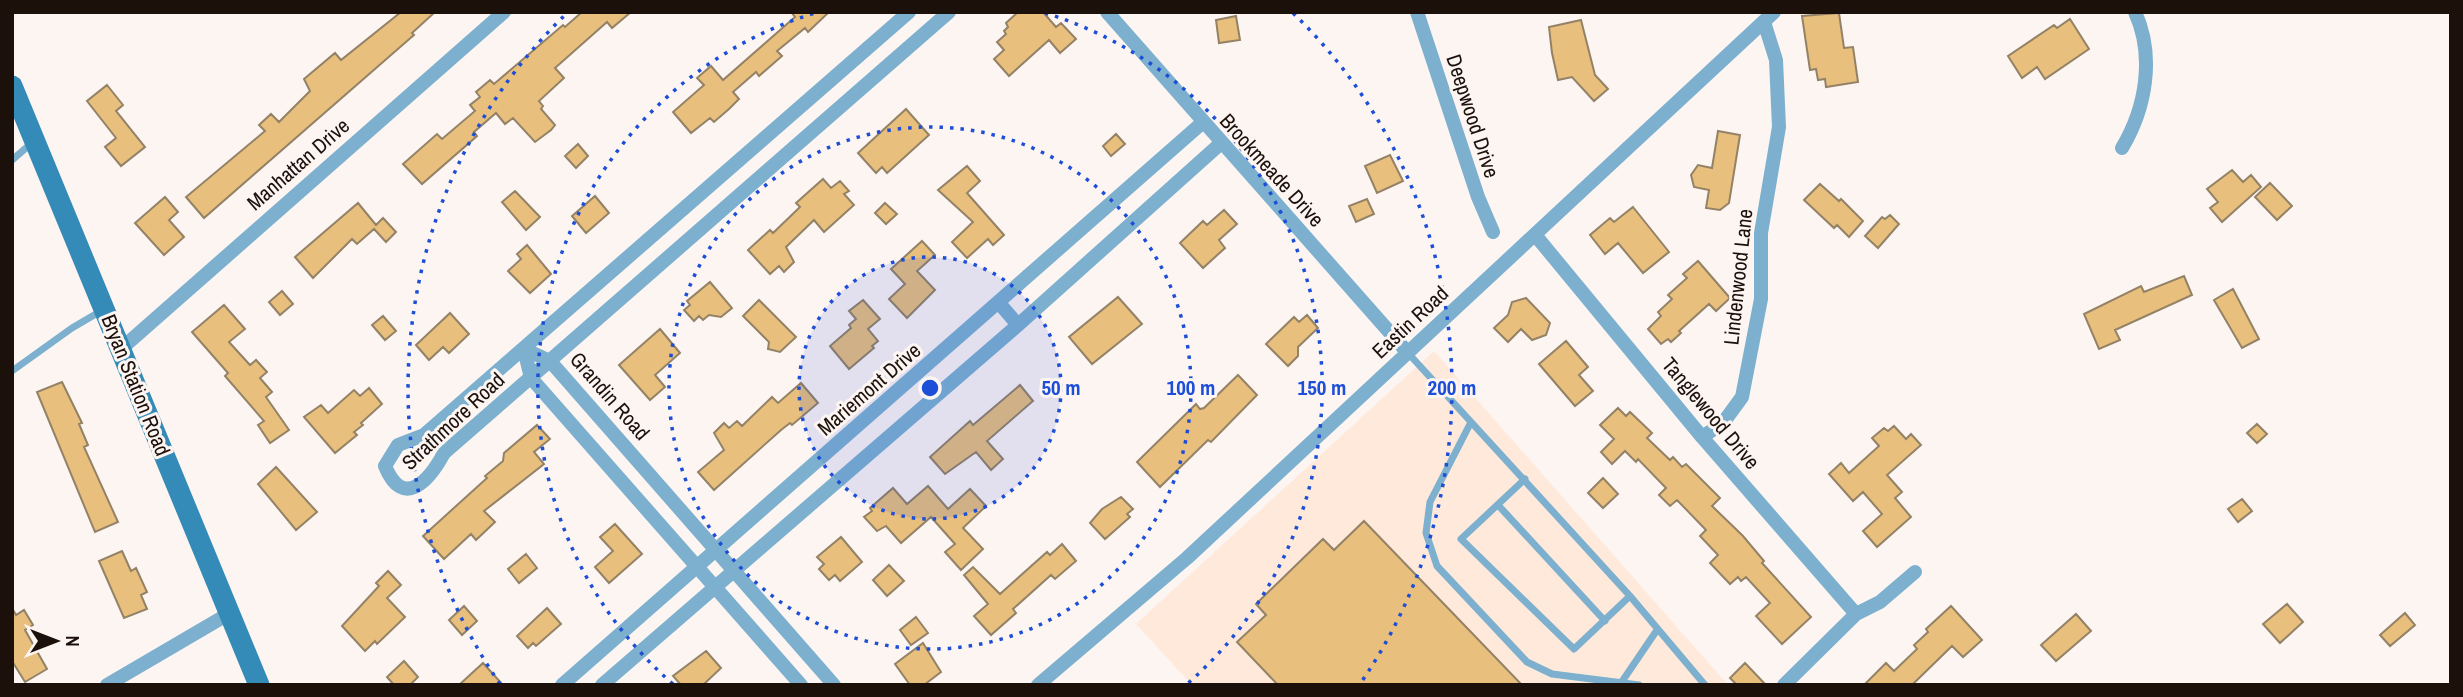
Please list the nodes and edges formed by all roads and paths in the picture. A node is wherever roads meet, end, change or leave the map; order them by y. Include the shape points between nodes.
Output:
1 (504, 12) edge
2 (909, 12) edge
3 (949, 12) edge
4 (1107, 12) edge
5 (1417, 12) edge
6 (2135, 12) edge
7 (1769, 17) edge
8 (12, 86) edge
9 (1202, 123) junction
10 (35, 141) junction
11 (1220, 144) junction
12 (2122, 148) dead end
13 (12, 160) edge
14 (1493, 232) dead end
15 (1536, 236) junction
16 (999, 303) junction
17 (104, 309) junction
18 (1017, 325) junction
19 (121, 349) junction
20 (524, 349) junction
21 (1408, 353) junction
22 (550, 361) junction
23 (12, 372) edge
24 (531, 378) junction
25 (1471, 422) junction
26 (1702, 437) junction
27 (1525, 479) junction
28 (1498, 505) junction
29 (717, 549) junction
30 (697, 566) junction
31 (735, 570) junction
32 (1915, 572) dead end
33 (715, 587) junction
34 (1630, 596) junction
35 (230, 613) junction
36 (1856, 614) junction
37 (1605, 621) junction
38 (1657, 630) junction
39 (1621, 683) junction
40 (107, 685) edge
41 (259, 685) edge
42 (562, 685) edge
43 (602, 685) edge
44 (801, 685) edge
45 (834, 685) edge
46 (1038, 685) edge
47 (1639, 685) edge
48 (1704, 685) edge
49 (1784, 685) edge

1 - 19 street, Manhattan Drive
2 - 20 street, Strathmore Road
3 - 22 street, Strathmore Road
4 - 9 street, Brookmeade Drive
5 - 14 street, Deepwood Drive
6 - 12 street via 2147,69 2138,116
7 - 15 street, Eastin Road
7 - 26 street, Lindenwood Lane via 1779,127 1761,233 1761,299 1742,397 1723,423
8 - 10 main road, Bryan Station Road
9 - 11 street, Brookmeade Drive
9 - 16 street, Mariemont Drive
10 - 13 lane
10 - 17 main road, Bryan Station Road
11 - 18 street
11 - 21 street, Brookmeade Drive
15 - 21 street, Eastin Road
15 - 26 street, Tanglewood Drive
16 - 18 street
16 - 29 street, Mariemont Drive
17 - 19 main road, Bryan Station Road
17 - 23 lane
18 - 31 street
19 - 35 main road, Bryan Station Road
20 - 22 street, Grandin Road
20 - 24 street
20 - 24 street, Strathmore Road via 424,435 398,445 385,466 390,479 399,487 415,488 427,480 444,453
21 - 25 lane
21 - 46 street, Eastin Road via 1187,558
22 - 24 street, Strathmore Road
22 - 29 street, Grandin Road
24 - 30 street
25 - 27 lane
25 - 39 lane via 1430,502 1426,533 1437,566 1528,662 1552,674
26 - 36 street, Tanglewood Drive
27 - 28 lane
27 - 34 lane
28 - 37 lane
28 - 37 lane via 1461,539 1574,649
29 - 30 street, Mariemont Drive
29 - 31 street, Grandin Road
30 - 33 street
30 - 42 street, Mariemont Drive
31 - 33 street
31 - 45 street, Grandin Road
32 - 36 street via 1880,602
33 - 43 street
33 - 44 street
34 - 37 lane
34 - 38 lane
35 - 40 street
35 - 41 main road, Bryan Station Road
36 - 49 street
38 - 39 lane
38 - 48 lane
39 - 47 lane

